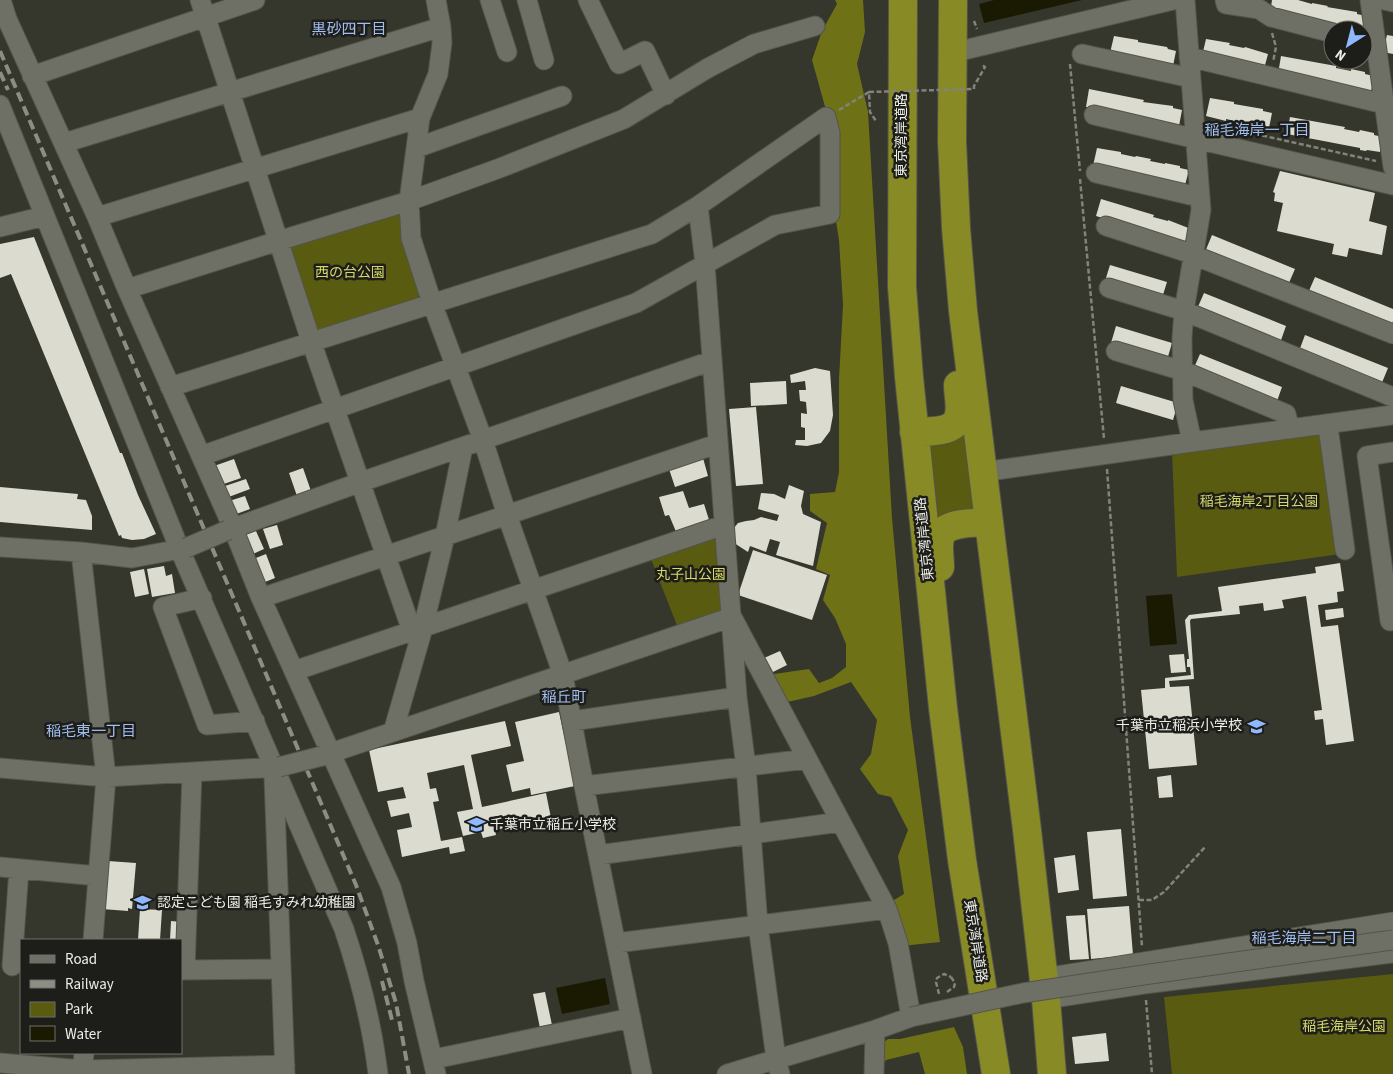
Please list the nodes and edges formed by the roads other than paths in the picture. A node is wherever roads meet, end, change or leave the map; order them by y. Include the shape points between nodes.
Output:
1 (1, 0) edge
2 (255, 0) edge
3 (436, 0) edge
4 (490, 0) edge
5 (527, 0) edge
6 (588, 0) edge
7 (903, 0) edge
8 (908, 0) edge
9 (953, 0) edge
10 (1172, 0) edge
11 (1185, 0) edge
12 (1225, 0) edge
13 (1370, 0) edge
14 (1384, 0) edge
15 (1393, 2) edge
16 (202, 8) edge
17 (815, 26) dead end
18 (441, 27) junction
19 (1323, 30) edge
20 (902, 34) junction
21 (952, 50) junction
22 (1377, 50) edge
23 (506, 52) dead end
24 (1189, 57) junction
25 (1076, 59) road end
26 (544, 60) dead end
27 (32, 76) junction
28 (1191, 78) junction
29 (230, 91) junction
30 (666, 95) junction
31 (562, 96) dead end
32 (1, 108) edge
33 (1388, 113) edge
34 (1094, 115) dead end
35 (420, 118) junction
36 (1195, 129) junction
37 (64, 143) junction
38 (416, 148) junction
39 (1393, 166) edge
40 (255, 168) junction
41 (1096, 173) dead end
42 (1393, 184) edge
43 (1200, 195) junction
44 (409, 202) junction
45 (698, 206) junction
46 (44, 216) junction
47 (97, 217) junction
48 (1106, 226) dead end
49 (0, 227) edge
50 (278, 241) junction
51 (1194, 255) junction
52 (705, 264) junction
53 (1109, 288) dead end
54 (127, 289) junction
55 (432, 303) junction
56 (963, 311) junction
57 (1184, 312) junction
58 (1393, 334) edge
59 (311, 341) junction
60 (1116, 350) dead end
61 (711, 361) junction
62 (454, 366) junction
63 (1182, 371) junction
64 (170, 387) junction
65 (1393, 397) edge
66 (335, 409) junction
67 (1393, 415) edge
68 (1290, 429) junction
69 (914, 432) junction
70 (1329, 434) dead end
71 (483, 440) junction
72 (1192, 442) junction
73 (717, 444) junction
74 (463, 447) junction
75 (1393, 452) edge
76 (201, 456) junction
77 (982, 472) junction
78 (361, 482) junction
79 (507, 515) junction
80 (989, 522) junction
81 (724, 525) junction
82 (231, 529) junction
83 (445, 536) junction
84 (0, 547) edge
85 (183, 549) junction
86 (1345, 550) dead end
87 (81, 552) junction
88 (386, 556) junction
89 (533, 589) junction
90 (202, 598) junction
91 (261, 598) junction
92 (732, 617) junction
93 (1393, 620) edge
94 (934, 628) junction
95 (418, 629) junction
96 (294, 671) junction
97 (564, 675) junction
98 (737, 697) junction
99 (255, 721) junction
100 (572, 721) junction
101 (393, 732) junction
102 (327, 755) junction
103 (807, 759) junction
104 (276, 767) junction
105 (746, 767) junction
106 (0, 768) edge
107 (192, 773) junction
108 (106, 777) junction
109 (584, 786) junction
110 (840, 822) junction
111 (750, 835) junction
112 (598, 855) junction
113 (0, 867) edge
114 (19, 869) junction
115 (98, 876) junction
116 (886, 909) junction
117 (1393, 922) edge
118 (758, 925) junction
119 (93, 939) edge
120 (1393, 940) edge
121 (616, 943) junction
122 (1393, 953) edge
123 (11, 966) edge
124 (282, 969) junction
125 (183, 970) edge
126 (1045, 989) junction
127 (911, 1017) junction
128 (631, 1018) junction
129 (875, 1030) junction
130 (0, 1063) edge
131 (83, 1066) edge
132 (435, 1067) edge
133 (778, 1067) edge
134 (285, 1070) edge
135 (378, 1074) edge
136 (642, 1074) edge
137 (727, 1074) edge
138 (874, 1074) edge
139 (996, 1074) edge
140 (1052, 1074) edge

1 - 27 street
2 - 16 street
3 - 18 street
4 - 23 street
5 - 26 street
6 - 30 street via 619,64 645,51
7 - 20 highway, 東京湾岸道路
8 - 20 highway
9 - 21 highway
10 - 21 street via 964,50
11 - 24 street
12 - 19 street via 1226,4 1259,9 1271,17
13 - 22 street
14 - 15 street
16 - 27 street
16 - 29 street
17 - 30 street via 754,44
18 - 29 street
18 - 35 street via 438,74
20 - 69 highway, 東京湾岸道路 via 902,287
21 - 56 highway via 952,141
22 - 33 street
24 - 28 street
24 - 33 street via 1269,76
25 - 28 street
27 - 37 street
28 - 36 street
29 - 37 street
29 - 40 street
30 - 44 street via 624,119
31 - 38 street
32 - 46 street
33 - 39 street
34 - 36 street
35 - 38 street
35 - 40 street
36 - 42 street
36 - 43 street
37 - 47 street
38 - 44 street
40 - 47 street
40 - 50 street
41 - 43 street
43 - 51 street
44 - 50 street
44 - 55 street via 411,238
45 - 52 street
45 - 52 street via 826,117 830,132 830,214 775,224
45 - 55 street via 652,234
46 - 49 street
46 - 85 street
47 - 54 street
48 - 51 street
50 - 54 street
50 - 59 street
51 - 57 street
51 - 58 street
52 - 61 street
52 - 62 street via 636,303
53 - 57 street
54 - 64 street
55 - 59 street
55 - 62 street
56 - 69 highway via 958,392 960,414 951,427
56 - 77 highway
57 - 63 street
57 - 65 street
59 - 64 street
59 - 66 street
60 - 63 street
61 - 71 street
61 - 73 street
62 - 66 street
62 - 71 street
63 - 68 street via 1286,414
63 - 72 street via 1183,400
64 - 76 street
66 - 76 street
66 - 78 street
67 - 68 street via 1348,413
68 - 72 street
69 - 94 highway, 東京湾岸道路
70 - 86 street
71 - 74 street
71 - 79 street
72 - 77 street
73 - 79 street
73 - 81 street
74 - 78 street
74 - 83 street
75 - 93 street via 1367,456 1390,621
76 - 82 street
77 - 80 highway
78 - 82 street
78 - 88 street
79 - 83 street
79 - 89 street
80 - 94 highway via 948,526 942,533
80 - 126 highway
81 - 89 street
81 - 92 street
82 - 85 street, bridge
82 - 91 street
83 - 88 street
83 - 95 street
84 - 87 street
85 - 87 street via 132,558
85 - 90 street
87 - 108 street
88 - 91 street
88 - 95 street
89 - 95 street
89 - 97 street
90 - 99 street
90 - 99 street via 163,607 206,726
91 - 96 street
92 - 97 street
92 - 98 street
92 - 103 street
94 - 139 highway, 東京湾岸道路 via 961,851
95 - 96 street
95 - 101 street
96 - 102 street
97 - 100 street
97 - 101 street
98 - 100 street
98 - 105 street
99 - 104 street
100 - 109 street
101 - 102 street
102 - 104 street, bridge
102 - 132 street via 390,887 407,943
103 - 105 street
103 - 110 street
104 - 107 street
104 - 124 street
104 - 135 street via 358,970
105 - 109 street
105 - 111 street
106 - 108 street
107 - 108 street
107 - 125 street
108 - 115 street
109 - 112 street
110 - 111 street
110 - 116 street
111 - 112 street
111 - 118 street
112 - 121 street
113 - 114 street
114 - 115 street
114 - 123 street
115 - 119 street
116 - 118 street
116 - 127 street via 898,943
117 - 126 street via 1144,963
118 - 121 street
118 - 133 street
120 - 127 street, bridge via 1022,993
121 - 128 street
122 - 126 street via 1144,984
124 - 125 street
124 - 134 street
126 - 140 highway
127 - 129 street
128 - 132 street
128 - 136 street
129 - 133 street
129 - 138 street
130 - 131 street
131 - 134 street
133 - 137 street

